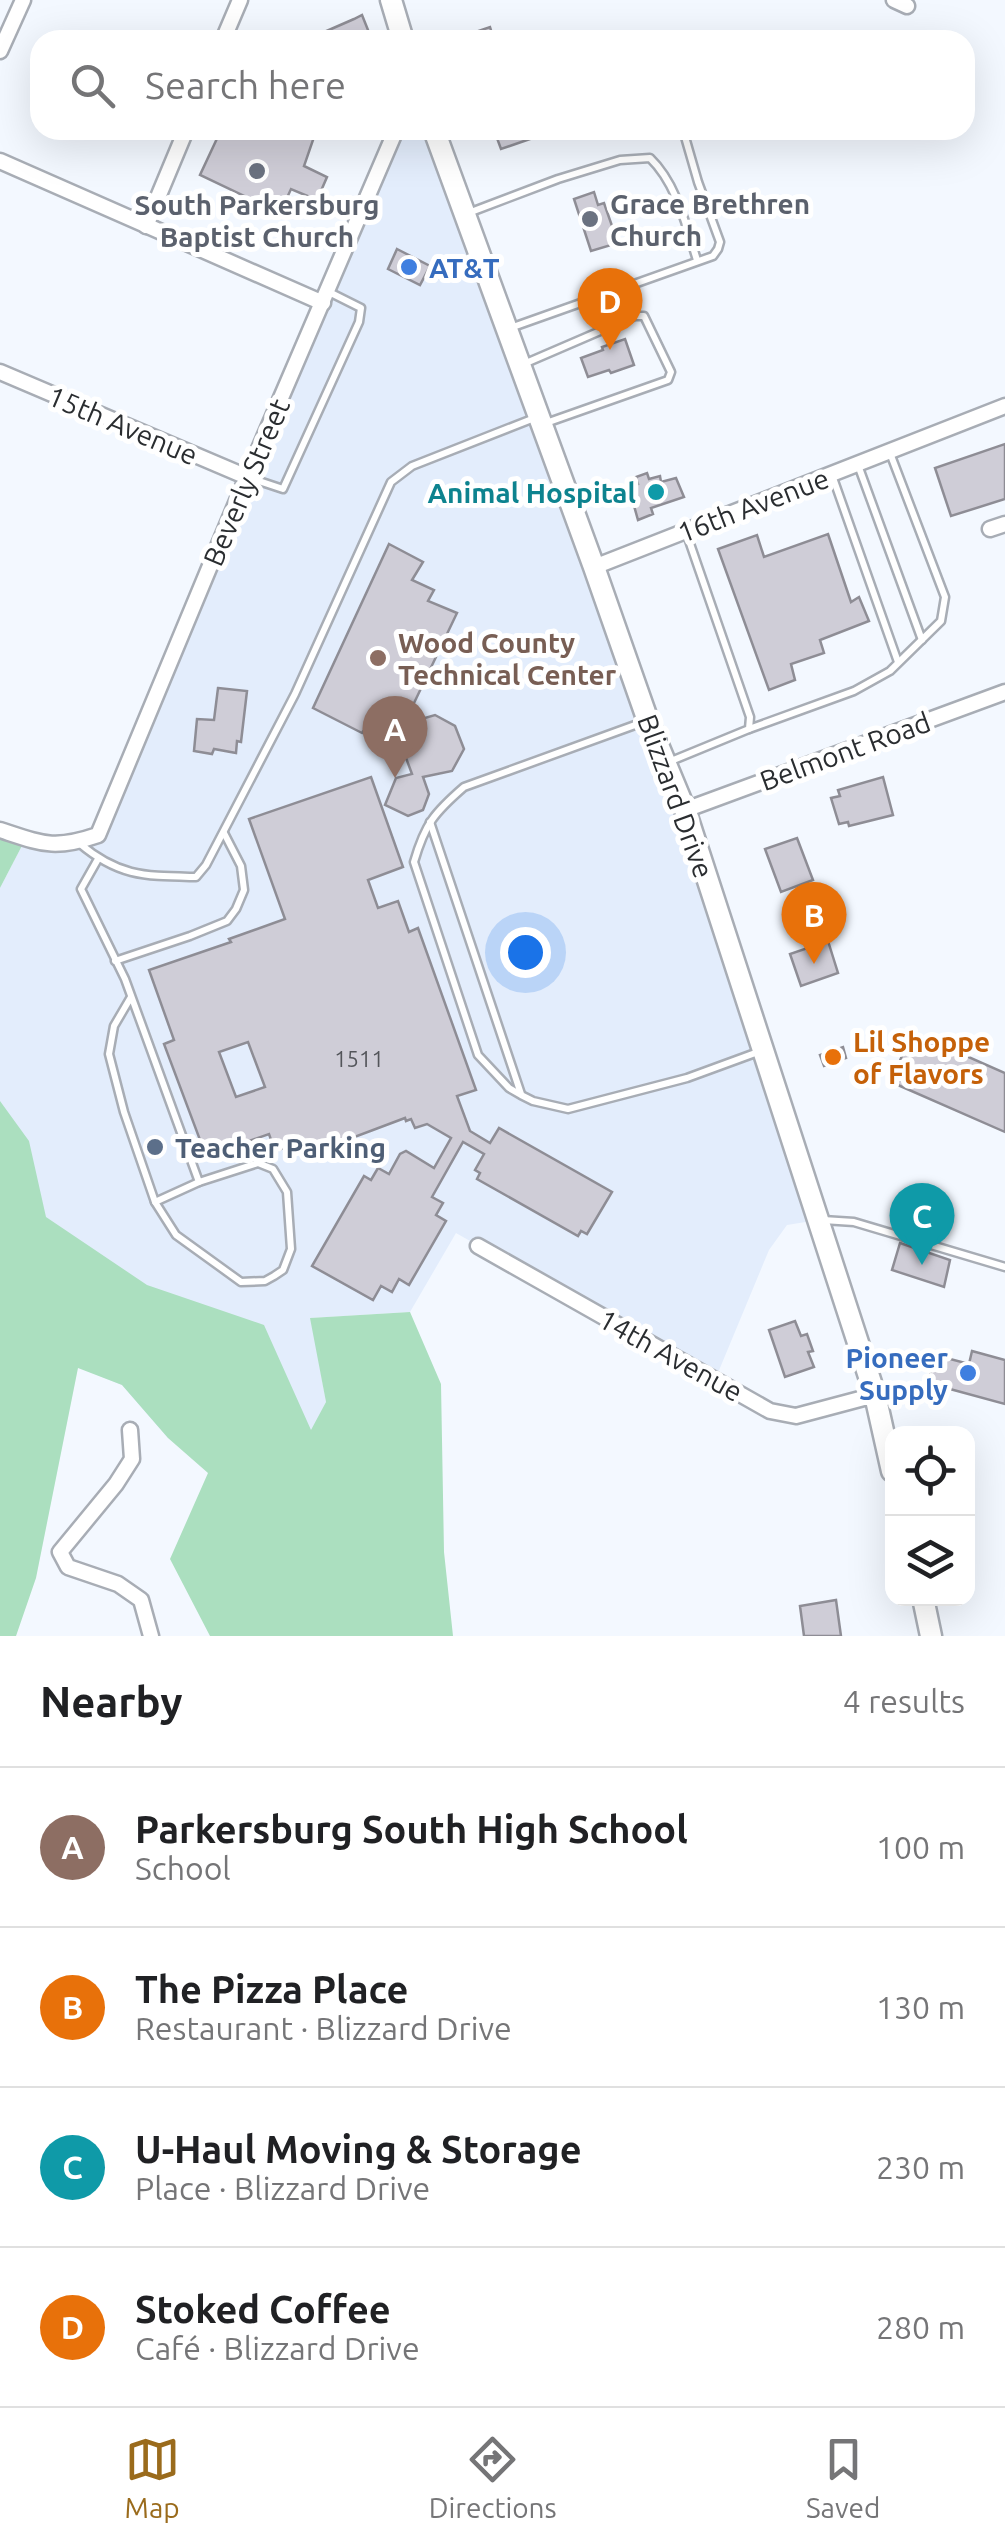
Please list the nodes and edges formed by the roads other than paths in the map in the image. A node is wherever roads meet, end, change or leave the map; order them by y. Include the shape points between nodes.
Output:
1 (24, 0) edge
2 (240, 0) edge
3 (390, 0) edge
4 (227, 30) edge
5 (400, 30) edge
6 (0, 52) edge
7 (182, 140) edge
8 (392, 140) edge
9 (438, 140) edge
10 (686, 140) edge
11 (0, 161) edge
12 (465, 214) junction
13 (146, 226) junction
14 (698, 261) junction
15 (325, 297) junction
16 (507, 329) junction
17 (520, 365) junction
18 (0, 372) edge
19 (1005, 406) edge
20 (540, 420) junction
21 (890, 453) junction
22 (858, 465) junction
23 (832, 475) junction
24 (247, 478) junction
25 (1005, 524) edge
26 (990, 529) dead end
27 (686, 532) junction
28 (594, 567) junction
29 (922, 640) junction
30 (898, 662) junction
31 (1005, 692) edge
32 (648, 721) junction
33 (750, 729) junction
34 (665, 763) junction
35 (685, 810) junction
36 (430, 822) junction
37 (0, 830) edge
38 (224, 832) junction
39 (78, 842) junction
40 (98, 858) junction
41 (115, 961) junction
42 (131, 997) junction
43 (763, 1050) junction
44 (521, 1095) junction
45 (198, 1182) junction
46 (156, 1202) junction
47 (818, 1220) junction
48 (478, 1246) dead end
49 (1005, 1266) edge
50 (875, 1396) junction
51 (130, 1430) dead end
52 (885, 1440) edge
53 (924, 1606) edge
54 (151, 1636) edge
55 (932, 1636) edge

1 - 6 street
2 - 4 street
3 - 5 main road
7 - 13 street
8 - 15 street, Beverly Street
9 - 12 main road, Blizzard Drive
10 - 14 lane via 720,242 712,256
11 - 13 street
12 - 14 lane via 620,160 650,158 662,170
12 - 16 main road, Blizzard Drive
13 - 15 street
14 - 16 lane
15 - 24 street, Beverly Street
15 - 24 lane via 362,313 286,485 279,490
16 - 17 main road, Blizzard Drive
17 - 20 main road, Blizzard Drive
17 - 20 lane via 644,316 671,372 668,380
18 - 24 street, 15th Avenue
19 - 21 street, 16th Avenue
20 - 28 main road, Blizzard Drive
20 - 38 lane via 412,466 391,482
21 - 22 street, 16th Avenue
21 - 29 lane via 945,597 941,622
22 - 23 street, 16th Avenue
22 - 29 lane
23 - 27 street, 16th Avenue
23 - 30 lane
24 - 39 street, Beverly Street via 98,835
25 - 26 street
27 - 28 street, 16th Avenue
27 - 33 lane
28 - 32 main road, Blizzard Drive
29 - 30 lane
30 - 33 lane via 854,691
31 - 35 street, Belmont Road
32 - 34 main road, Blizzard Drive
32 - 36 lane via 464,787
33 - 34 lane
34 - 35 main road, Blizzard Drive
35 - 43 main road, Blizzard Drive
36 - 44 lane
36 - 44 lane via 414,862 478,1055
37 - 39 street via 46,845
38 - 40 lane via 196,876 141,876
38 - 41 lane via 244,890 227,921
39 - 40 lane
40 - 41 lane via 81,889
41 - 42 lane
42 - 45 lane
42 - 46 lane via 114,1026 109,1054
43 - 44 lane via 568,1109
43 - 47 main road, Blizzard Drive
45 - 46 lane
45 - 46 lane via 258,1162 273,1170 288,1192 291,1249 283,1270 265,1282 241,1282 176,1235
47 - 49 lane via 854,1222
47 - 50 main road, Blizzard Drive
48 - 50 street, 14th Avenue via 770,1411 796,1416
50 - 52 main road, Blizzard Drive
51 - 54 street via 132,1459 60,1552 68,1567 118,1584 141,1600
53 - 55 main road

